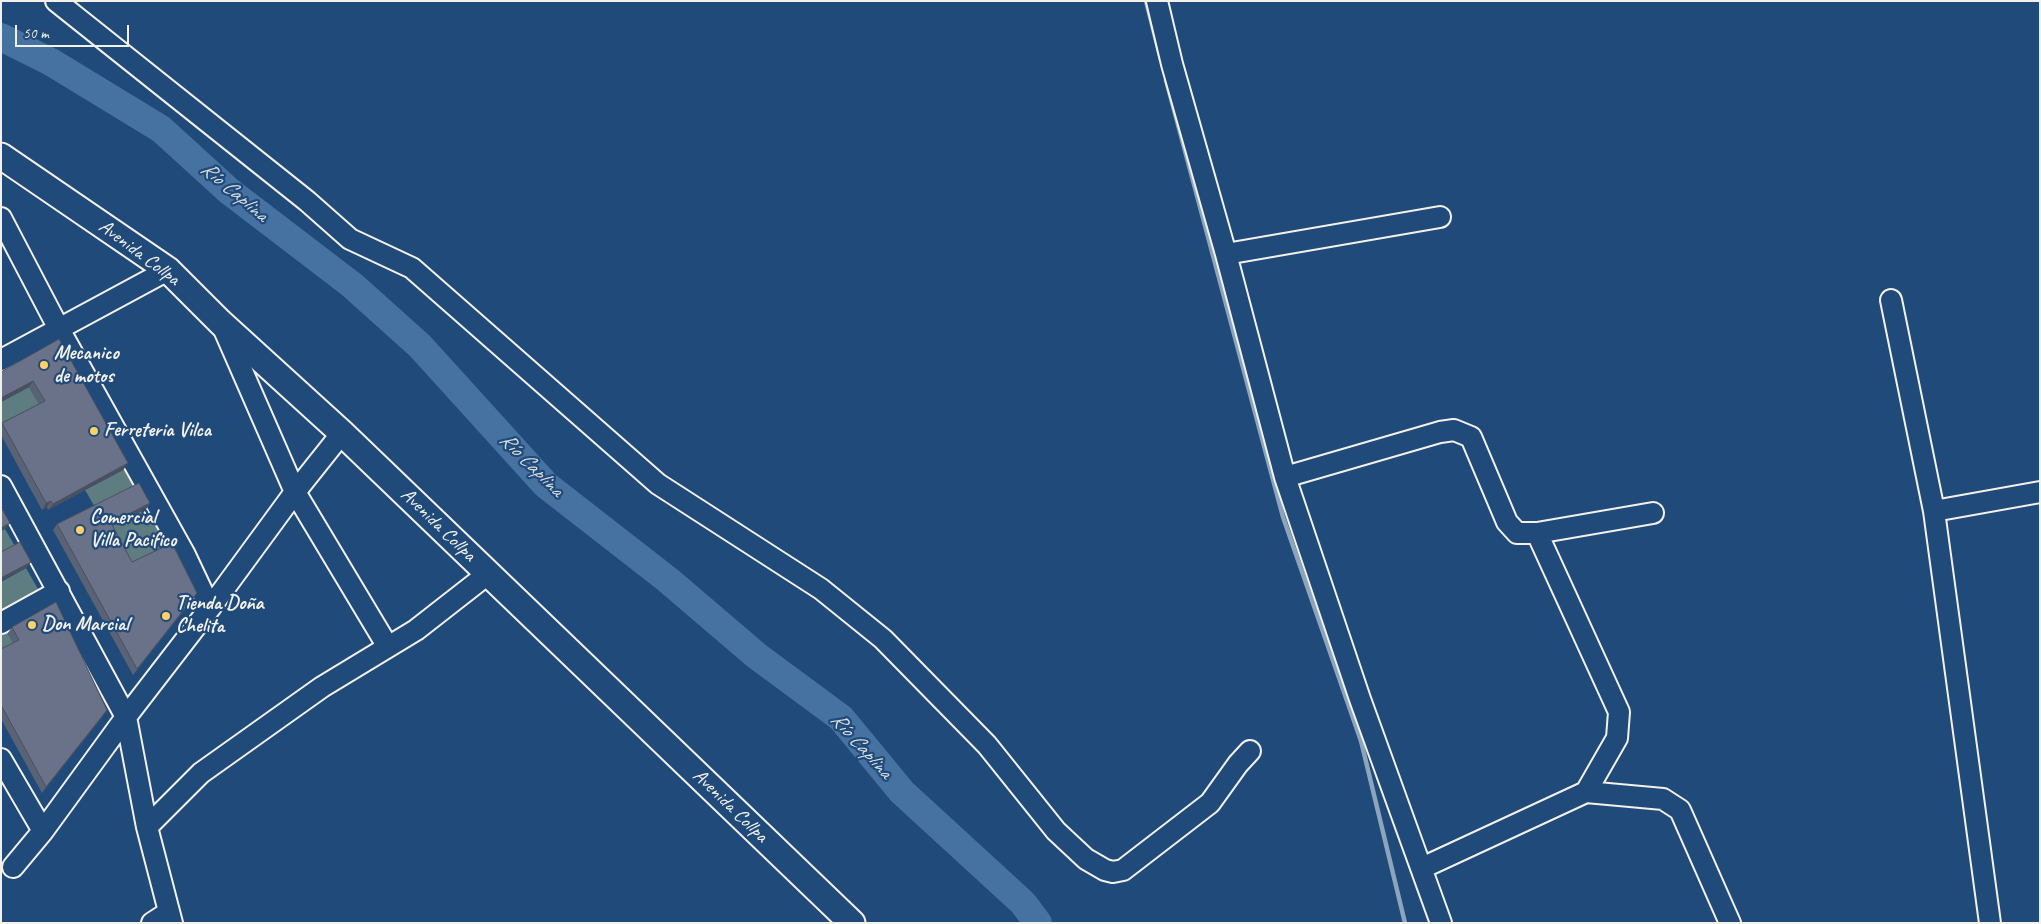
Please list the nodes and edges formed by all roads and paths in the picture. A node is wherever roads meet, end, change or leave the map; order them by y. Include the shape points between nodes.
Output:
1 (56, 1) edge
2 (1157, 1) edge
3 (1, 156) edge
4 (1440, 217) dead end
5 (1, 218) edge
6 (1226, 254) junction
7 (168, 270) junction
8 (1890, 300) dead end
9 (220, 322) junction
10 (59, 329) junction
11 (1, 360) edge
12 (342, 433) junction
13 (1285, 477) junction
14 (1, 486) edge
15 (295, 492) junction
16 (2040, 492) edge
17 (1934, 511) junction
18 (1653, 513) dead end
19 (1537, 534) junction
20 (489, 573) junction
21 (59, 591) junction
22 (210, 608) junction
23 (1, 623) edge
24 (388, 647) junction
25 (126, 717) junction
26 (1250, 751) dead end
27 (1, 759) edge
28 (1586, 792) junction
29 (147, 827) junction
30 (43, 831) junction
31 (13, 867) dead end
32 (1422, 868) junction
33 (170, 918) edge
34 (152, 923) edge
35 (852, 923) edge
36 (1440, 923) edge
37 (1730, 923) edge
38 (1990, 923) edge

1 - 26 street via 350,239 412,268 658,484 820,589 883,639 988,745 1056,831 1086,859 1105,870 1123,870 1210,803
2 - 6 street
3 - 7 main road, Avenida Collpa
4 - 6 street
5 - 10 street
6 - 13 street
7 - 9 main road, Avenida Collpa
7 - 10 street
8 - 17 street
9 - 12 main road, Avenida Collpa
9 - 15 street
10 - 11 street
10 - 22 street via 184,553
12 - 15 street
12 - 20 main road, Avenida Collpa
13 - 19 street via 1454,430 1471,437 1507,522 1518,533
13 - 32 street via 1360,699
14 - 21 street
15 - 22 street
15 - 24 street
16 - 17 street
17 - 38 street
18 - 19 street
19 - 28 street via 1619,712 1617,738
20 - 24 street via 416,630
20 - 35 main road, Avenida Collpa
21 - 23 street
21 - 25 street
22 - 25 street
24 - 29 street via 322,687 201,773
25 - 29 street
25 - 30 street
27 - 30 street
28 - 32 street
28 - 37 street via 1663,800 1680,810
29 - 33 street
30 - 31 street
32 - 36 street
33 - 34 street

